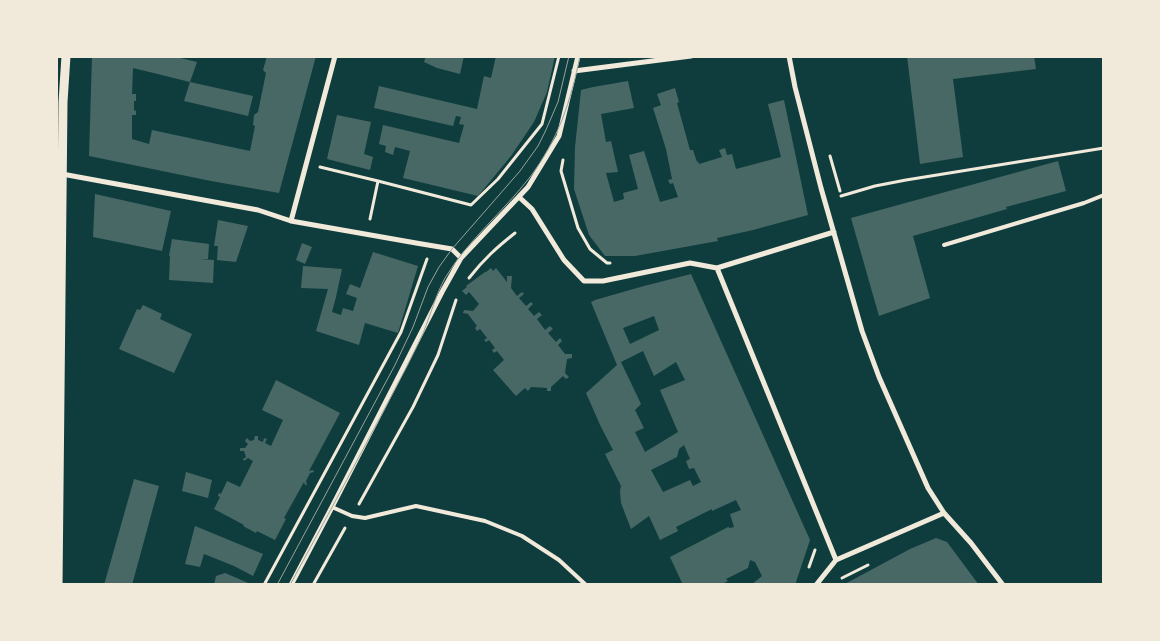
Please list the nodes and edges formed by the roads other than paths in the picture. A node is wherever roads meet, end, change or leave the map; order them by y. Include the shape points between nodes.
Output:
1 (66, 56) edge
2 (335, 56) edge
3 (578, 56) edge
4 (691, 56) edge
5 (789, 56) edge
6 (574, 71) junction
7 (56, 162) edge
8 (62, 174) junction
9 (1104, 195) edge
10 (518, 197) junction
11 (291, 221) junction
12 (834, 232) junction
13 (944, 245) dead end
14 (461, 258) junction
15 (717, 268) junction
16 (332, 507) junction
17 (944, 513) junction
18 (836, 560) junction
19 (58, 585) edge
20 (291, 585) edge
21 (586, 585) edge
22 (816, 585) edge
23 (1003, 585) edge

1 - 8 street
2 - 11 street
3 - 6 street
4 - 6 street
5 - 12 street
6 - 10 street via 559,136 528,187
7 - 8 lane
8 - 11 street via 258,210
8 - 19 street
9 - 13 lane
10 - 14 street
10 - 15 street via 532,209 564,260 584,281 603,281 690,263
11 - 14 street via 452,248
12 - 15 street
12 - 17 street via 862,331 879,377 928,488
14 - 16 street
15 - 18 street
16 - 20 street
16 - 21 lane via 365,518 416,506 485,520 522,536 559,560
17 - 18 street
17 - 23 street
18 - 22 street

